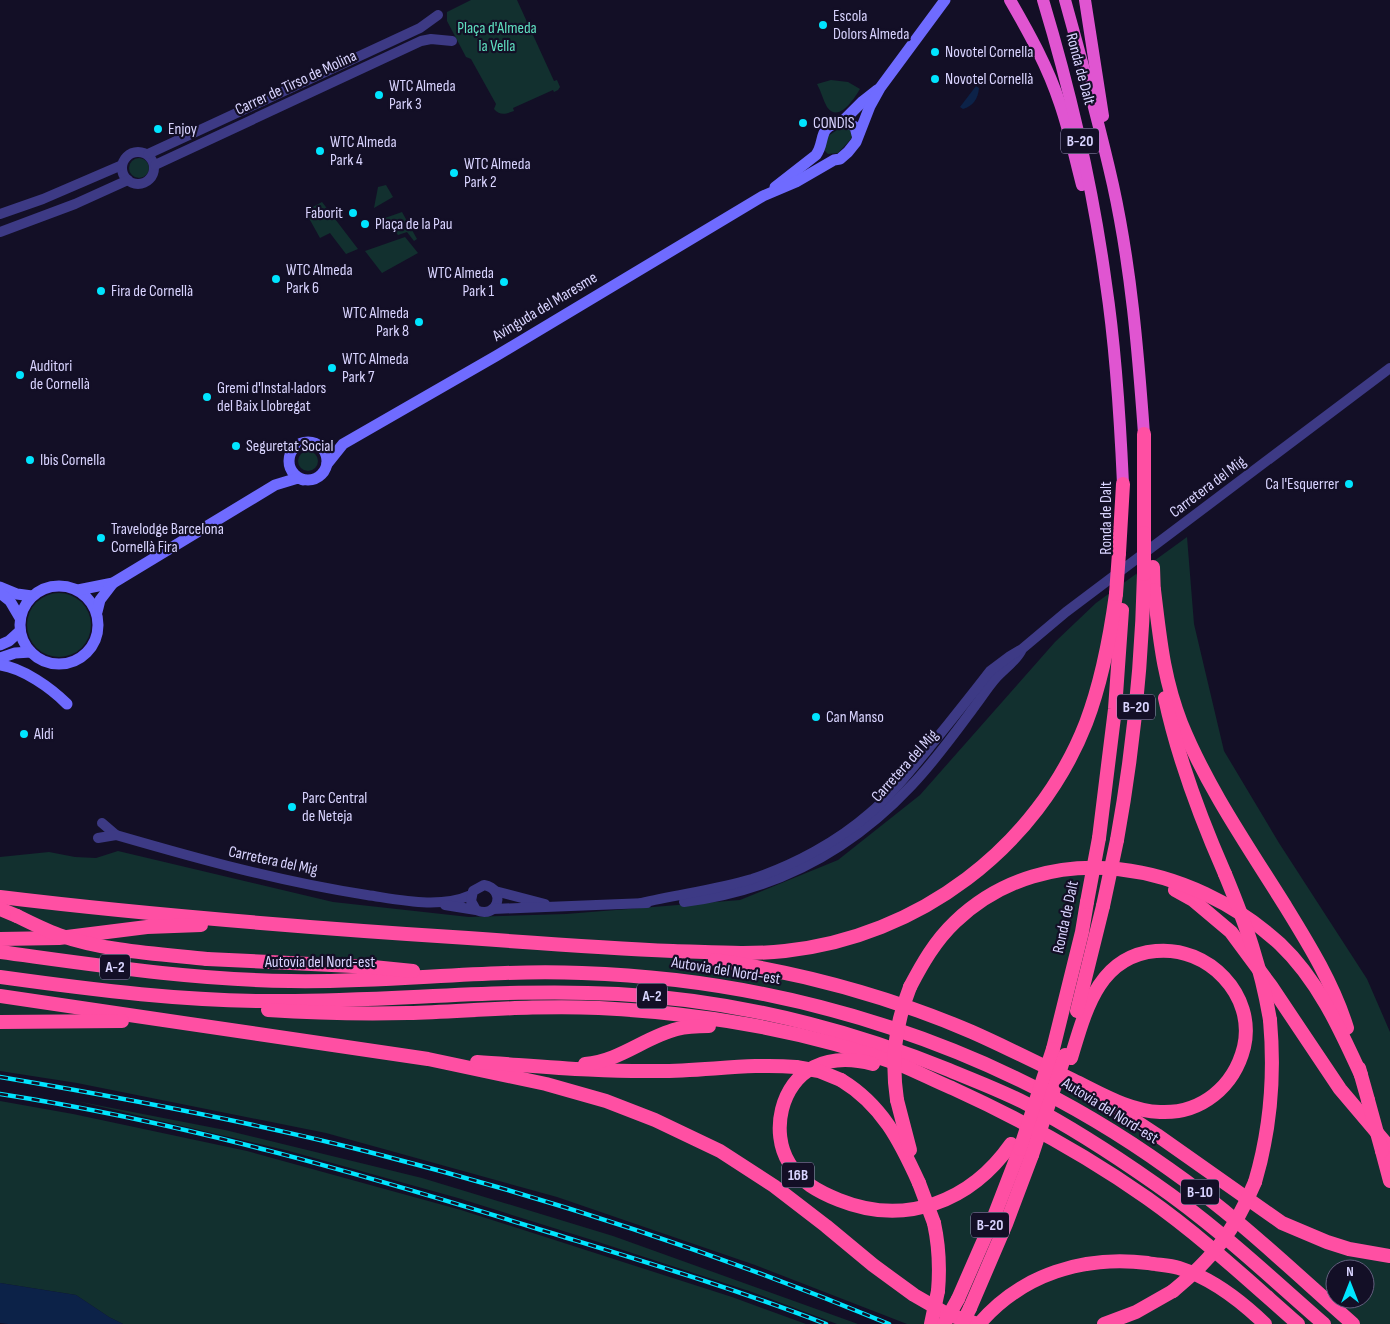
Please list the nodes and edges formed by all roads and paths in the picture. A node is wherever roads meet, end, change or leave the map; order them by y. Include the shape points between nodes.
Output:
1 (945, 0) edge
2 (1010, 0) edge
3 (1043, 0) edge
4 (1065, 0) edge
5 (1086, 0) edge
6 (438, 15) dead end
7 (452, 41) dead end
8 (880, 88) junction
9 (841, 123) junction
10 (858, 135) junction
11 (820, 150) junction
12 (148, 154) junction
13 (834, 160) junction
14 (122, 165) junction
15 (155, 165) junction
16 (128, 180) junction
17 (1113, 186) junction
18 (763, 196) junction
19 (0, 214) edge
20 (0, 232) edge
21 (1107, 285) junction
22 (1390, 368) edge
23 (1144, 434) joint
24 (343, 444) junction
25 (320, 446) junction
26 (289, 460) junction
27 (327, 464) junction
28 (303, 480) junction
29 (1123, 484) joint
30 (276, 485) junction
31 (1148, 570) junction
32 (113, 583) junction
33 (0, 588) edge
34 (78, 590) junction
35 (1154, 590) junction
36 (1119, 592) junction
37 (0, 593) edge
38 (32, 596) junction
39 (97, 612) junction
40 (20, 618) junction
41 (20, 631) junction
42 (0, 645) edge
43 (30, 652) junction
44 (0, 658) edge
45 (0, 665) edge
46 (67, 704) dead end
47 (102, 823) dead end
48 (116, 835) junction
49 (98, 838) dead end
50 (1135, 872) junction
51 (495, 891) junction
52 (471, 895) junction
53 (0, 897) edge
54 (427, 902) junction
55 (550, 906) junction
56 (493, 909) junction
57 (0, 910) edge
58 (476, 910) junction
59 (161, 920) junction
60 (0, 939) edge
61 (628, 949) junction
62 (0, 952) edge
63 (451, 975) junction
64 (0, 976) edge
65 (135, 994) junction
66 (0, 996) edge
67 (0, 1022) edge
68 (238, 1030) junction
69 (774, 1030) junction
70 (1054, 1053) junction
71 (428, 1059) junction
72 (532, 1066) junction
73 (1361, 1075) junction
74 (932, 1079) junction
75 (1030, 1085) joint
76 (1026, 1103) joint
77 (1386, 1150) edge
78 (1026, 1154) junction
79 (1390, 1181) edge
80 (920, 1183) junction
81 (1390, 1256) edge
82 (931, 1324) edge
83 (944, 1324) edge
84 (962, 1324) edge
85 (978, 1324) edge
86 (1104, 1324) edge
87 (1265, 1324) edge
88 (1298, 1324) edge
89 (1324, 1324) edge
90 (1353, 1324) edge

1 - 8 main road
2 - 21 highway via 1044,64 1061,105
3 - 21 highway, Ronda de Dalt / B-20 via 1084,158
4 - 17 highway, Ronda de Dalt / B-20
5 - 17 highway
6 - 12 street, Carrer de Tirso de Molina via 420,28
7 - 15 street, Carrer de Tirso de Molina via 421,41
8 - 9 main road
8 - 10 main road
9 - 10 main road via 852,125
9 - 11 main road via 824,131
10 - 13 main road via 845,156
11 - 13 main road via 824,157
11 - 18 main road
12 - 14 street via 131,153
12 - 15 street
13 - 18 main road
14 - 16 street
14 - 19 street
15 - 16 street via 154,174 145,183 136,184
16 - 20 street
17 - 23 highway, Ronda de Dalt / B-20 via 1134,320
18 - 24 main road, Avinguda del Maresme
21 - 29 highway, Ronda de Dalt / B-20
22 - 55 street, Carretera del Mig via 1066,612 1022,650 990,671 898,786 847,831 802,858 753,878 705,892 641,903
23 - 31 highway, B-20, bridge
24 - 25 main road, Avinguda del Maresme
24 - 27 main road, Avinguda del Maresme
25 - 26 main road via 308,442 300,444 292,451
25 - 27 main road via 326,454
26 - 28 main road via 292,471
26 - 30 main road
27 - 28 main road via 319,477
28 - 30 main road via 298,478
29 - 36 highway, Ronda de Dalt
30 - 32 main road
31 - 35 highway
31 - 70 highway, B-20, bridge via 1135,717 1117,840 1089,968
32 - 34 main road
32 - 39 main road via 100,600
33 - 38 main road
34 - 38 main road via 56,585
34 - 39 main road via 91,601
35 - 73 highway via 1164,665 1182,724 1216,792 1323,970 1346,1024
35 - 86 highway, bridge via 1159,666 1174,740 1256,956 1265,992 1272,1049 1271,1101 1263,1156 1255,1182 1236,1223 1222,1242 1173,1291 1136,1312
36 - 61 highway via 1100,682 1071,757 1025,824 966,880 901,919 828,944 734,953
36 - 70 highway, Ronda de Dalt / B-20, bridge via 1115,709 1099,838 1082,932
37 - 40 main road via 10,601
38 - 40 main road
39 - 43 main road via 99,626 95,641 79,659 56,664
40 - 41 main road
41 - 42 main road
41 - 43 main road
43 - 44 main road
45 - 46 main road via 13,668 51,688
47 - 48 street, Carretera del Mig
48 - 49 street, Carretera del Mig
48 - 54 street, Carretera del Mig via 208,862 290,881
50 - 73 highway via 1195,890 1224,904 1280,945 1325,1002
50 - 77 highway via 1166,884 1193,900 1231,932
50 - 80 highway, bridge via 1104,867 1072,868 1031,876 969,909 930,952 910,987 894,1049 897,1100
51 - 52 street via 484,885
51 - 55 street, Carretera del Mig
51 - 56 street via 498,900
52 - 54 street, Carretera del Mig via 453,901
52 - 58 street
53 - 59 highway via 121,910
54 - 58 street, Carretera del Mig
55 - 56 street, Carretera del Mig
56 - 58 street via 485,912
57 - 63 highway, bridge via 77,940 129,950
59 - 60 highway via 129,929 59,938
59 - 61 highway
61 - 70 highway via 734,963 835,986 932,1016 1003,1046
62 - 63 highway, Autovia del Nord-est / A-2 via 177,974 289,981
63 - 75 highway, Autovia del Nord-est / A-2 via 585,973 687,981 758,992 888,1026 980,1061
64 - 65 highway, A-2
65 - 69 highway via 232,1008 321,1013 549,1008 633,1010
65 - 76 highway, A-2 via 280,1001 576,992 689,1000 806,1022 845,1033 928,1062
66 - 68 highway
67 - 68 highway via 131,1021
68 - 71 highway
69 - 72 highway via 692,1026 662,1034 621,1055 598,1062
69 - 74 highway via 843,1047
70 - 70 highway via 1084,1015 1098,984 1115,967 1142,953 1173,951 1203,960 1230,983 1243,1013 1245,1044 1228,1082 1207,1100 1175,1112 1159,1112 1113,1100
70 - 78 highway, B-20, bridge
70 - 78 highway, 16B via 1022,1123
70 - 81 highway via 1111,1105 1282,1223 1326,1242
71 - 72 highway
71 - 85 highway via 575,1091 634,1111 685,1134 720,1151 774,1186 914,1296 948,1314
72 - 80 highway, bridge via 621,1072 796,1066 819,1071 841,1080 869,1100 884,1118
73 - 77 highway, bridge
74 - 78 highway, 16B via 856,1061 826,1062 813,1067 794,1084 783,1104 779,1126 787,1161 805,1182 830,1197 858,1207 889,1211 934,1204 952,1197 993,1168
74 - 88 highway via 1005,1113 1100,1166 1190,1230
75 - 90 highway, Autovia del Nord-est / B-10 via 1078,1110 1168,1168 1259,1240
76 - 89 highway, B-10 via 1109,1152 1157,1185 1250,1259
77 - 79 highway
78 - 83 highway, B-20, bridge
78 - 84 highway, B-20, bridge via 1006,1224
80 - 82 highway, bridge via 938,1240 938,1291
85 - 87 highway via 1022,1288 1052,1273 1086,1263 1127,1261 1179,1268 1205,1279 1235,1298

